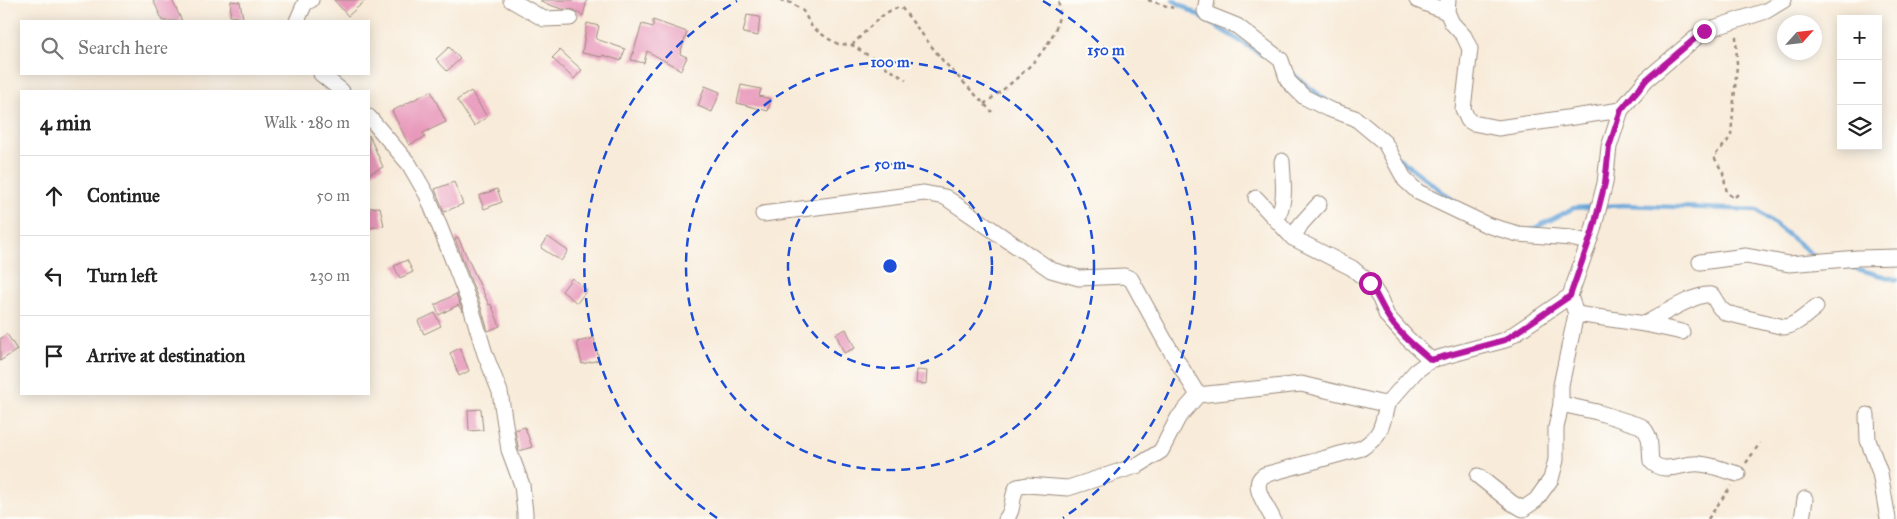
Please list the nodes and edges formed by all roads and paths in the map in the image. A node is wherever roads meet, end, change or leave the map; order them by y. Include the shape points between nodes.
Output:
1 (311, 0) edge
2 (511, 0) edge
3 (780, 0) edge
4 (1058, 0) edge
5 (1148, 0) edge
6 (1207, 0) edge
7 (1417, 0) edge
8 (1784, 0) edge
9 (1447, 6) edge
10 (1173, 8) dead end
11 (570, 18) dead end
12 (297, 20) edge
13 (1735, 20) junction
14 (852, 45) junction
15 (322, 75) edge
16 (906, 80) dead end
17 (341, 90) edge
18 (984, 104) junction
19 (1621, 110) junction
20 (992, 112) dead end
21 (370, 118) edge
22 (1282, 162) dead end
23 (1740, 192) dead end
24 (1256, 198) dead end
25 (1319, 204) dead end
26 (763, 214) dead end
27 (1276, 219) junction
28 (1590, 236) junction
29 (1293, 238) junction
30 (1897, 257) edge
31 (1700, 262) dead end
32 (1570, 296) junction
33 (1816, 307) dead end
34 (1576, 314) junction
35 (1645, 324) junction
36 (1682, 332) dead end
37 (1431, 360) junction
38 (1198, 396) junction
39 (1387, 404) junction
40 (1561, 404) junction
41 (1867, 415) dead end
42 (1738, 474) dead end
43 (1478, 476) dead end
44 (1805, 499) dead end
45 (525, 519) edge
46 (1006, 519) edge
47 (1273, 519) edge
48 (1802, 519) edge
49 (1888, 519) edge

1 - 12 street via 305,3
2 - 11 street via 544,19
3 - 14 path via 803,10 812,27 826,38 838,44
4 - 18 path via 1059,21 1048,42 1030,66
5 - 10 path
6 - 28 street via 1204,7 1207,14 1237,26 1281,60 1288,81 1304,97 1355,118 1385,143 1405,180 1418,192 1487,225 1518,234 1571,238
7 - 9 street
8 - 13 street via 1766,11
9 - 19 street via 1452,23 1470,49 1464,109 1468,120 1473,123 1498,128
13 - 19 street via 1704,31 1647,79
13 - 23 path via 1737,65 1730,135 1714,158 1723,173 1727,193 1734,198
14 - 16 path
14 - 18 path via 885,14 901,6 943,61
15 - 17 street
18 - 20 path
19 - 28 street via 1609,147 1605,183
21 - 45 street via 409,164 427,195 471,307 500,392 509,450 522,485
22 - 27 street via 1284,201
24 - 27 street
25 - 29 street
26 - 38 street via 924,193 945,197 1051,270 1079,278 1124,276 1131,279
27 - 29 street
28 - 32 street
29 - 37 street via 1352,268 1370,283 1387,316
30 - 31 street via 1789,264 1746,256
32 - 34 street
32 - 37 street via 1505,340
33 - 35 street via 1784,327 1726,313 1712,295 1707,294
34 - 35 street
34 - 40 street via 1561,385
35 - 36 street
37 - 39 street via 1416,371
38 - 39 street via 1301,384
38 - 46 street via 1178,418 1161,451 1149,459 1068,488 1021,485 1012,495 1011,513
39 - 47 street via 1381,431 1362,448 1260,478 1258,489
40 - 42 street via 1641,426 1650,438 1651,461 1656,466 1664,469 1699,463
40 - 43 street via 1556,428 1556,460 1551,479 1536,500 1523,509
41 - 49 street via 1868,440 1880,473
44 - 48 street

